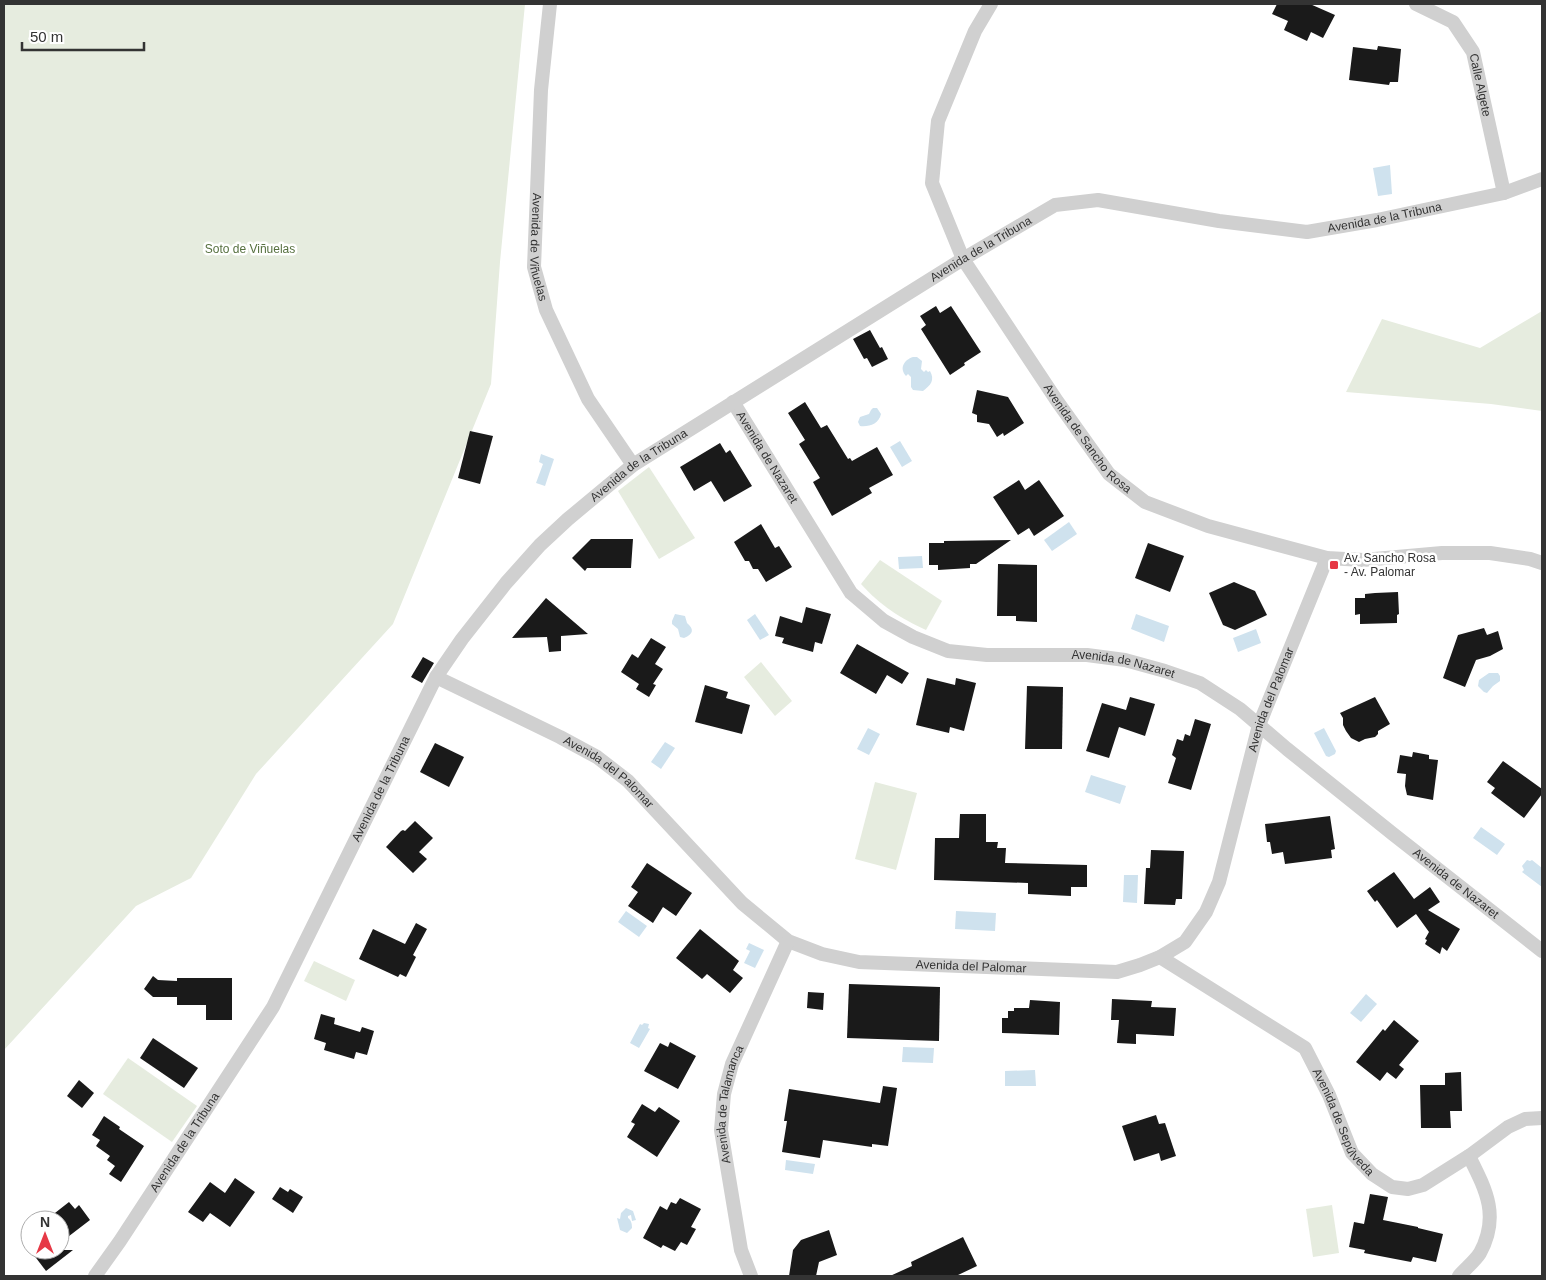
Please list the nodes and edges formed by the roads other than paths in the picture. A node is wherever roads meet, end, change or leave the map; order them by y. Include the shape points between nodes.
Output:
1 (550, 4) edge
2 (990, 4) edge
3 (1416, 4) edge
4 (1542, 179) edge
5 (1504, 194) junction
6 (963, 259) junction
7 (733, 402) junction
8 (634, 465) junction
9 (1327, 558) junction
10 (1542, 563) edge
11 (436, 677) junction
12 (1259, 725) junction
13 (788, 941) junction
14 (1542, 951) edge
15 (1160, 958) junction
16 (1542, 1118) edge
17 (1470, 1156) junction
18 (95, 1276) edge
19 (751, 1276) edge
20 (1459, 1276) edge

1 - 8 street, Avenida de Viñuelas via 541,90 534,267 546,310 588,399
2 - 6 street, Avenida de Sancho Rosa via 975,31 938,121 932,183
3 - 5 street, Calle Algete via 1454,22 1473,52
4 - 5 street, Avenida de la Tribuna
5 - 6 street, Avenida de la Tribuna via 1306,232 1098,200 1055,206
6 - 7 street, Avenida de la Tribuna
6 - 9 street, Avenida de Sancho Rosa via 1109,474 1145,502 1208,526
7 - 8 street, Avenida de la Tribuna
7 - 12 street, Avenida de Nazaret via 851,593 884,621 948,651 987,655 1087,655 1125,660 1165,671 1200,683
8 - 11 street, Avenida de la Tribuna via 540,545 506,583
9 - 10 street, Avenida de Sancho Rosa via 1363,560 1442,553 1490,553
9 - 12 street, Avenida del Palomar
11 - 13 street, Avenida del Palomar via 597,757 628,781 742,903
11 - 18 street, Avenida de la Tribuna via 273,1007
12 - 14 street, Avenida de Nazaret
12 - 15 street, Avenida del Palomar via 1219,882 1206,912 1185,942
13 - 15 street, Avenida del Palomar via 822,954 883,964 1117,972
13 - 19 street, Avenida de Talamanca via 732,1064 724,1094 720,1130 741,1250
15 - 17 street, Avenida de Sepúlveda via 1305,1048 1352,1153 1372,1174 1392,1187 1408,1189 1423,1185
16 - 17 street, Avenida de Sepúlveda via 1525,1119 1508,1127
17 - 20 street via 1486,1189 1490,1206 1488,1231 1480,1254

